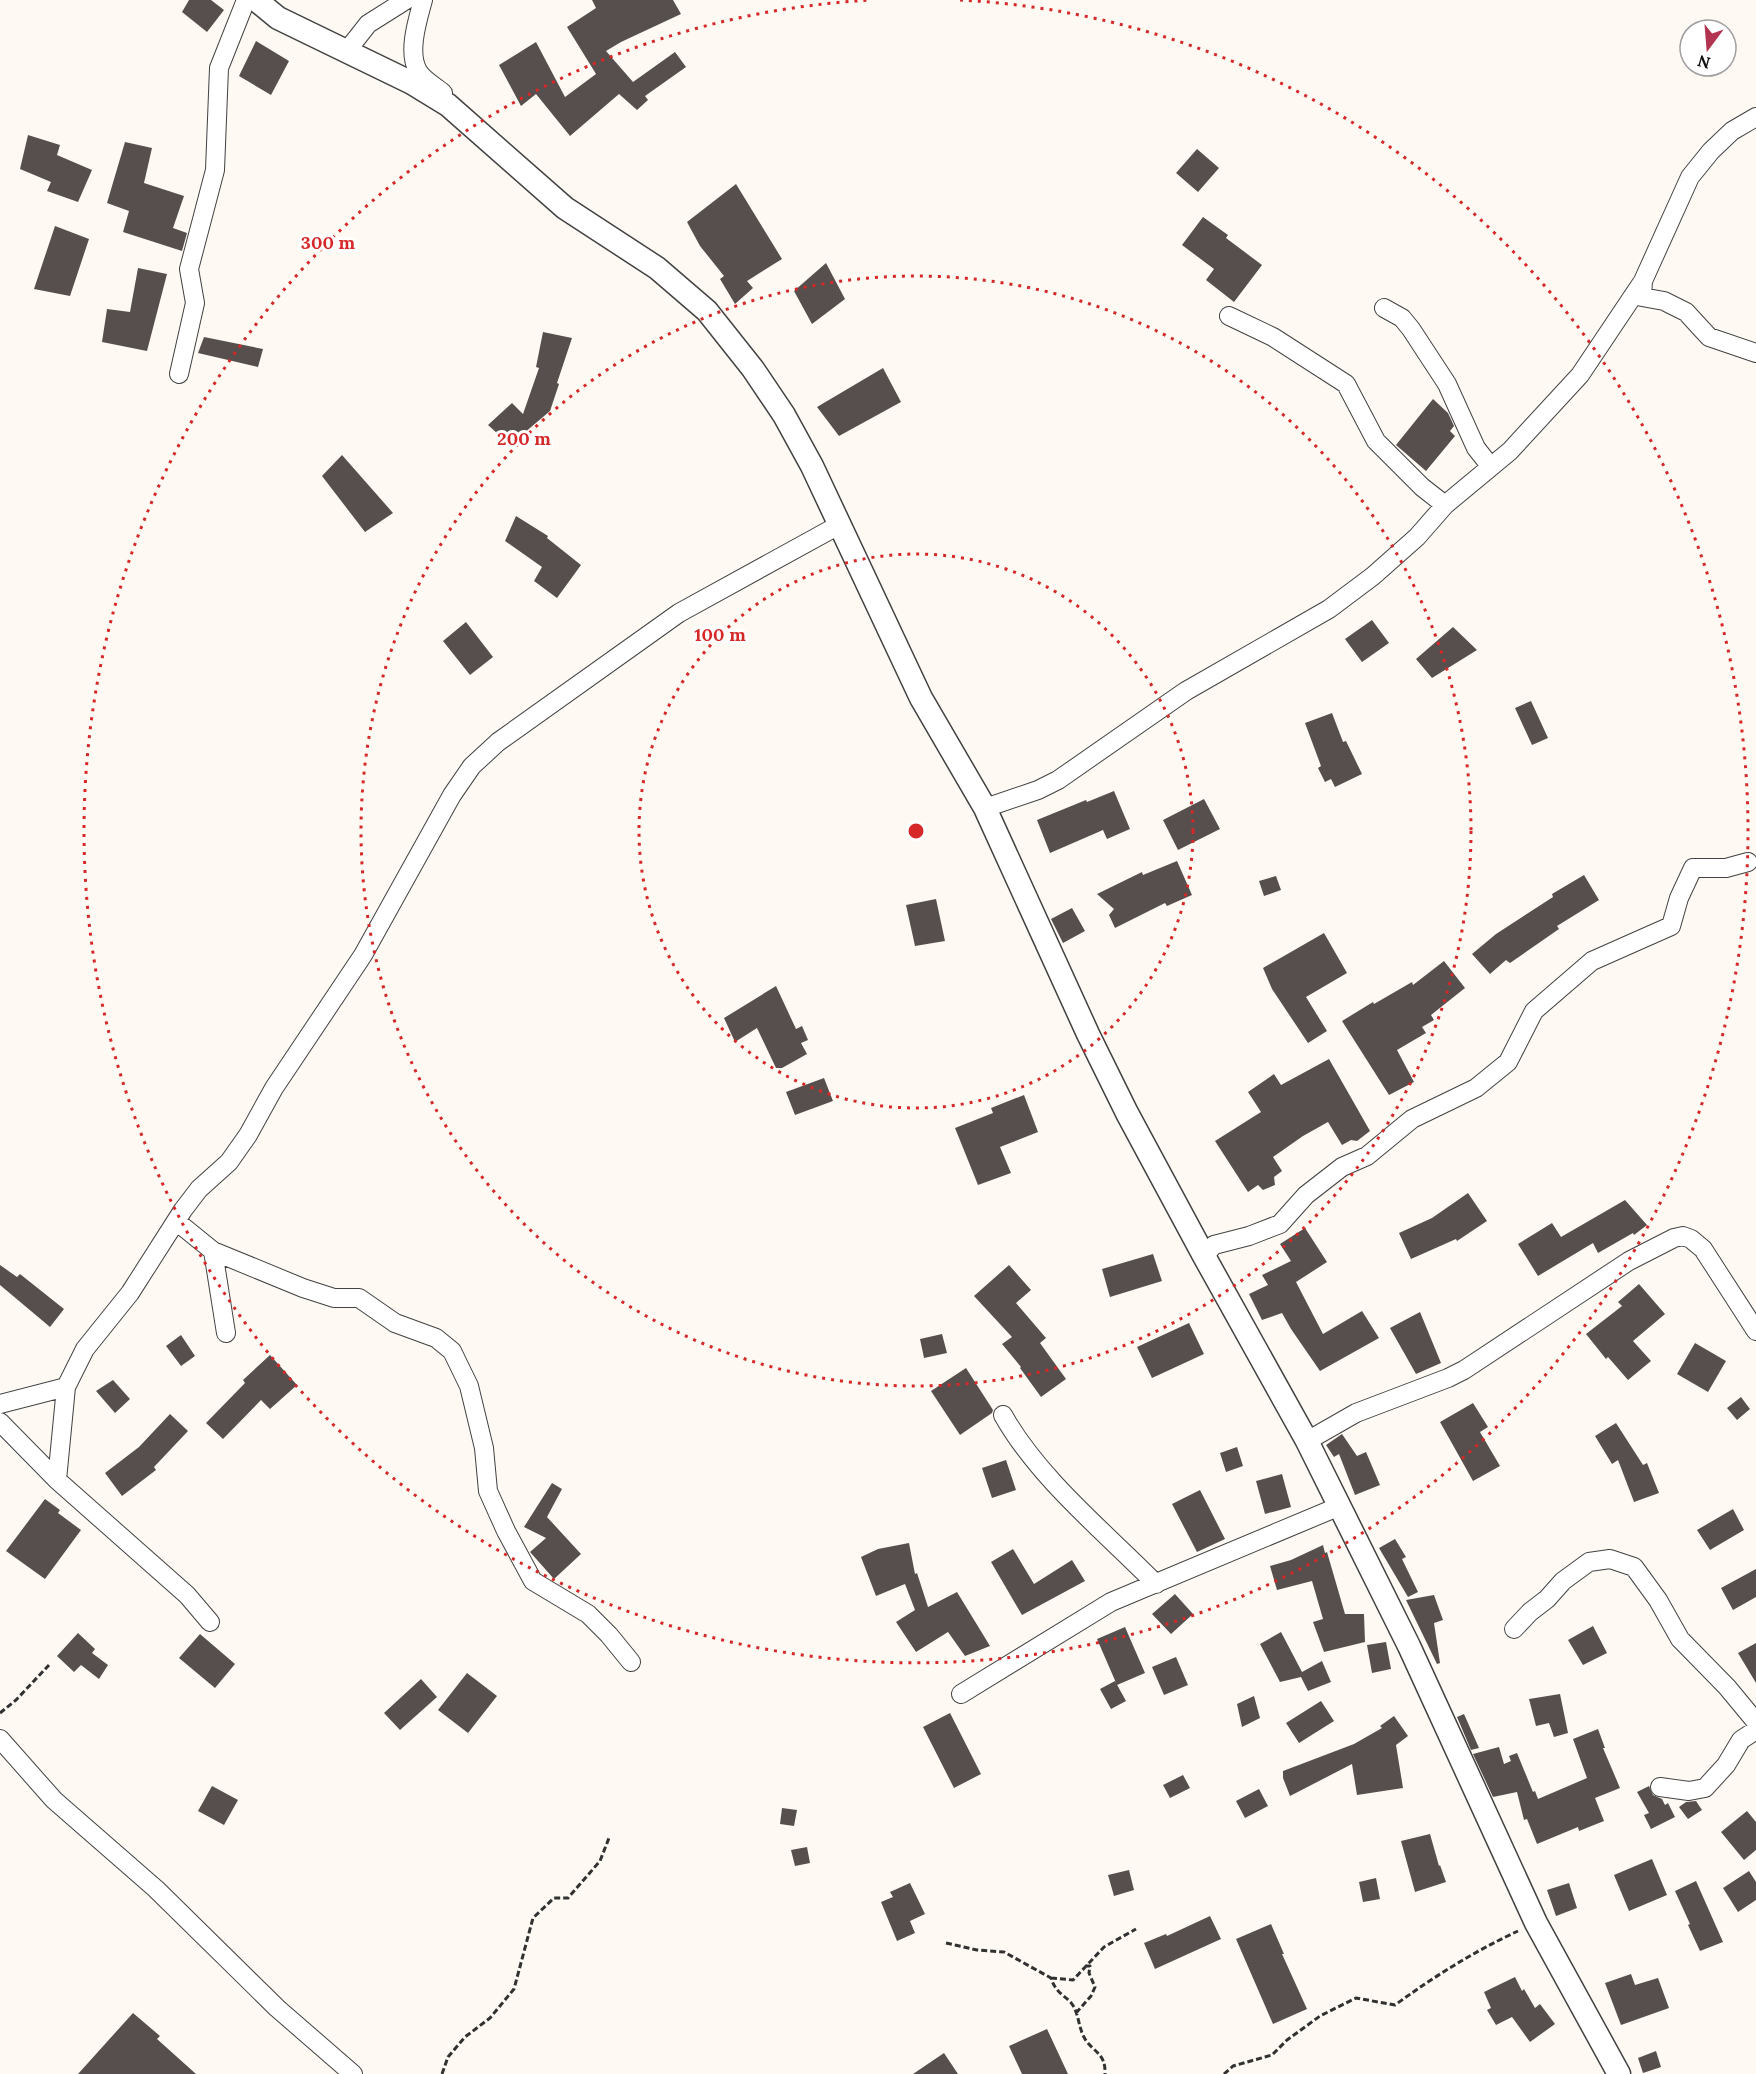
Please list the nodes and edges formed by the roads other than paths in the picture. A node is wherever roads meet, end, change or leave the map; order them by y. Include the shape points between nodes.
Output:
1 (246, 0) edge
2 (256, 0) edge
3 (406, 0) edge
4 (423, 0) edge
5 (346, 51) junction
6 (1756, 117) edge
7 (470, 124) junction
8 (1643, 281) junction
9 (1384, 308) dead end
10 (1229, 316) dead end
11 (1756, 353) edge
12 (179, 374) dead end
13 (1491, 467) junction
14 (1445, 505) junction
15 (839, 525) junction
16 (985, 808) junction
17 (1748, 862) dead end
18 (176, 1221) junction
19 (213, 1251) junction
20 (1204, 1256) junction
21 (1756, 1331) edge
22 (225, 1333) dead end
23 (66, 1387) junction
24 (0, 1404) edge
25 (1004, 1415) dead end
26 (0, 1422) edge
27 (1307, 1441) junction
28 (57, 1480) junction
29 (1340, 1506) junction
30 (1156, 1584) junction
31 (210, 1622) dead end
32 (1514, 1629) dead end
33 (632, 1662) dead end
34 (961, 1694) dead end
35 (1756, 1722) edge
36 (1756, 1730) edge
37 (0, 1739) edge
38 (1660, 1787) dead end
39 (353, 2074) edge
40 (1619, 2074) edge

1 - 12 street via 219,68 215,170 189,269 195,303
2 - 5 street via 279,18
3 - 5 street via 368,24
4 - 7 street via 415,30 418,71
5 - 7 street via 412,83
6 - 8 street via 1732,131 1690,177
7 - 15 street via 565,208 657,268 707,311 784,415
8 - 11 street via 1642,297 1664,301 1686,312 1709,337
8 - 13 street via 1580,375 1510,452
9 - 13 street via 1412,328 1447,384 1476,448
10 - 14 street via 1273,337 1346,384 1376,441
13 - 14 street
14 - 16 street via 1417,537 1329,609 1186,691 1058,780
15 - 16 street via 921,698
15 - 18 street via 679,613 498,742 472,766 363,955 274,1088 248,1135
16 - 20 street via 1088,1034
17 - 20 street via 1726,868 1692,868 1671,926 1592,961 1534,1011 1508,1062 1500,1069 1476,1088 1412,1119 1367,1156 1342,1167 1306,1195 1280,1224 1214,1245
18 - 19 street
18 - 23 street via 130,1293 86,1349
19 - 22 street
19 - 33 street via 334,1298 359,1298 395,1323 436,1338 452,1351 469,1386 484,1448 488,1491 533,1581 588,1614
20 - 27 street
21 - 27 street via 1703,1249 1691,1239 1674,1238 1629,1261 1464,1370 1356,1413
23 - 24 street
23 - 28 street
25 - 30 street via 1012,1431 1069,1500
26 - 28 street
27 - 29 street
28 - 31 street via 187,1595
29 - 30 street
29 - 40 street via 1536,1923
30 - 34 street via 1098,1610
32 - 35 street via 1563,1581 1589,1562 1611,1559 1634,1567 1680,1640
36 - 38 street via 1741,1740 1705,1788 1689,1791
37 - 39 street via 54,1800 156,1888 277,2008

